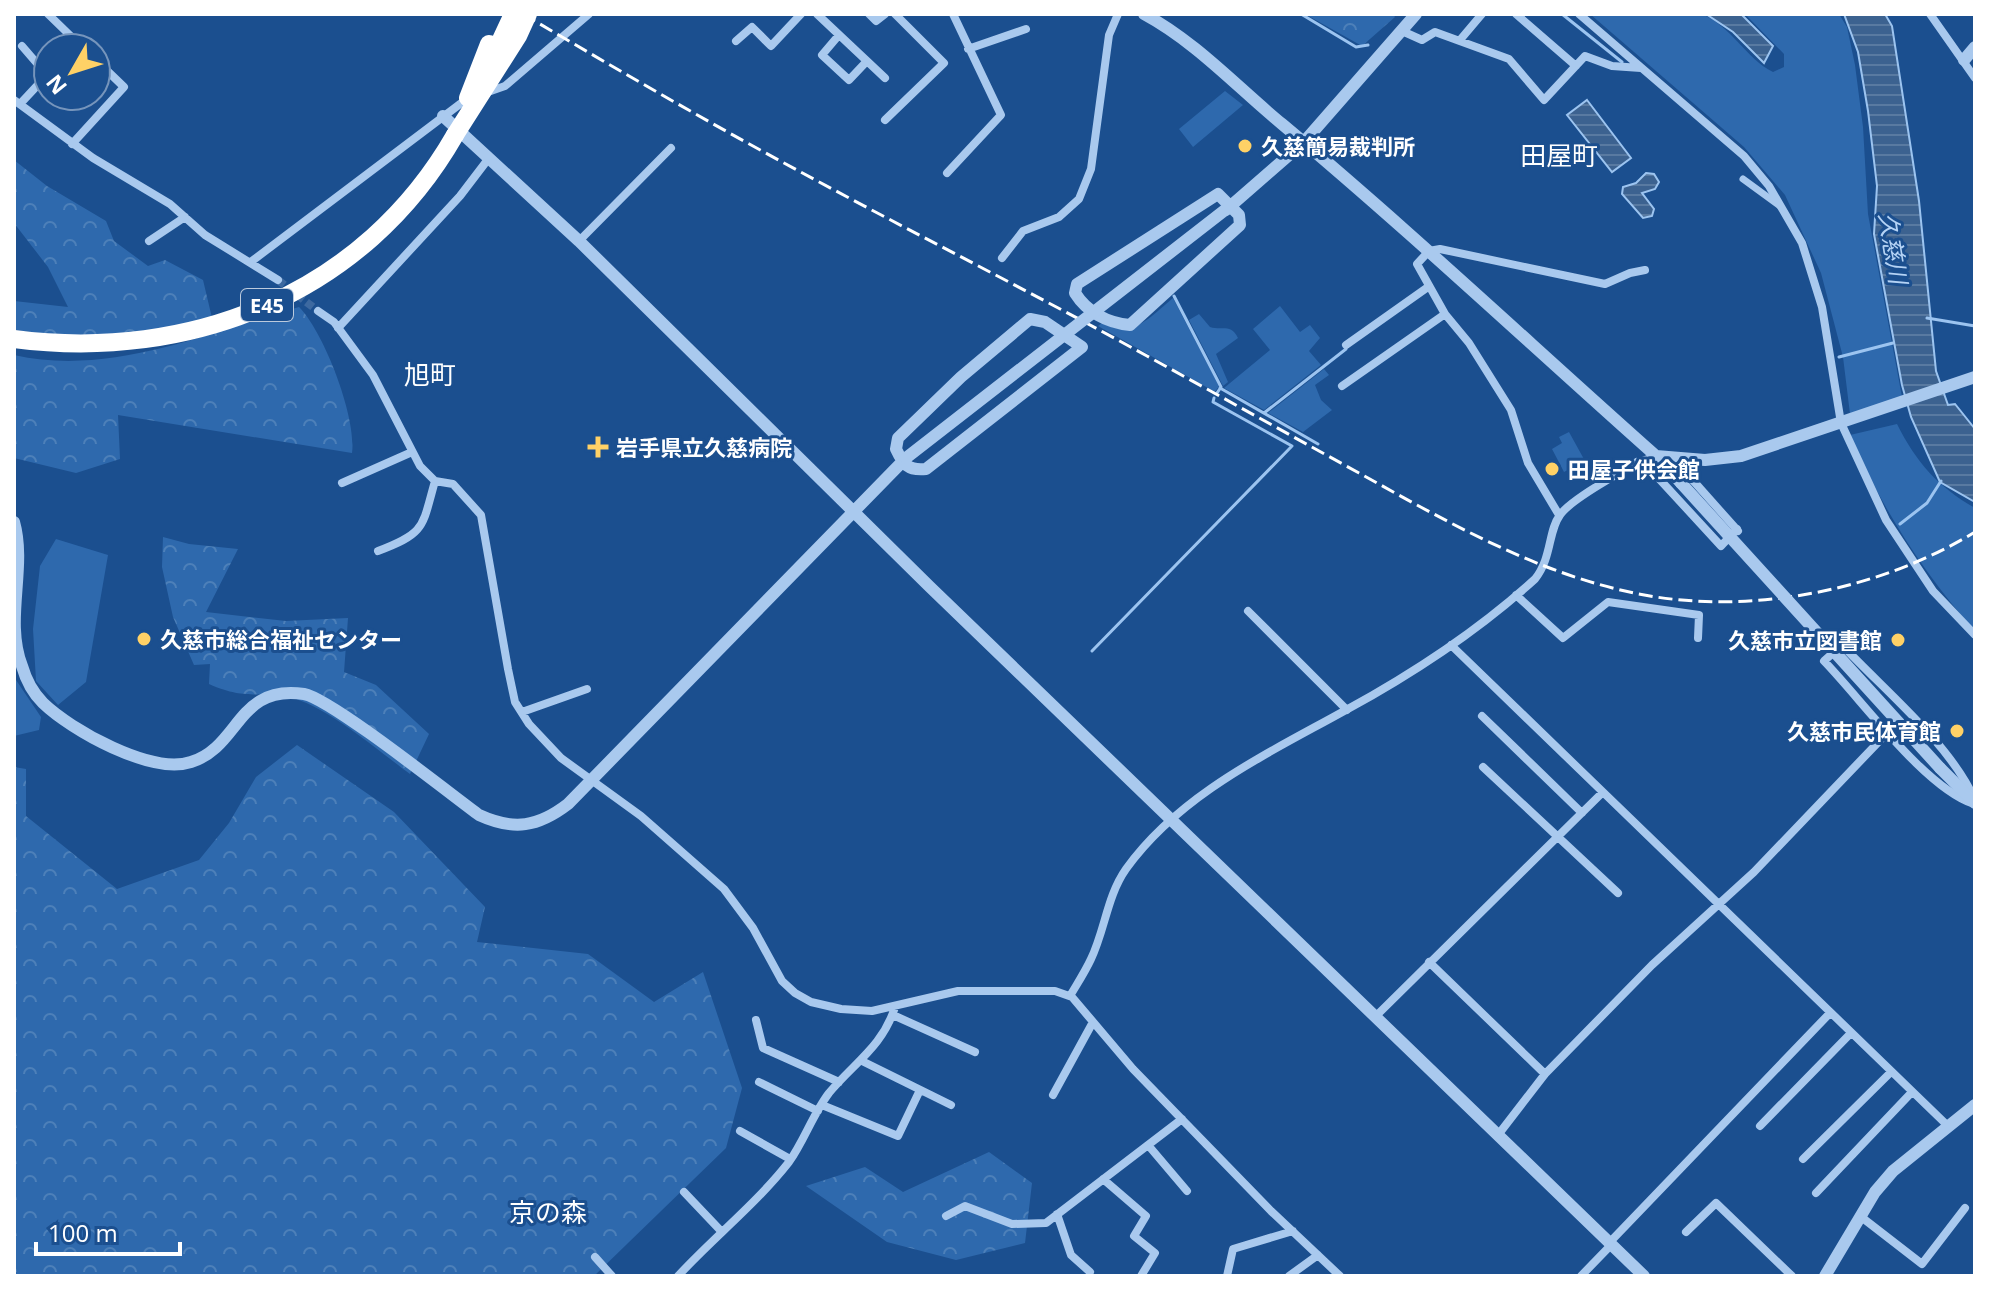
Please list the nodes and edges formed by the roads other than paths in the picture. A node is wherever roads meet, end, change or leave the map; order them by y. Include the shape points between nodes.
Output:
1 (48, 14) edge
2 (502, 14) edge
3 (513, 14) edge
4 (528, 14) edge
5 (589, 14) edge
6 (817, 14) edge
7 (869, 14) edge
8 (885, 14) edge
9 (895, 14) edge
10 (953, 14) edge
11 (1118, 14) edge
12 (1144, 14) edge
13 (1416, 14) edge
14 (1482, 14) edge
15 (1516, 14) edge
16 (1579, 14) edge
17 (1930, 14) edge
18 (796, 16) edge
19 (1026, 29) dead end
20 (1402, 31) junction
21 (67, 32) edge
22 (839, 35) junction
23 (1460, 40) junction
24 (736, 41) dead end
25 (22, 46) dead end
26 (1975, 47) edge
27 (968, 49) junction
28 (32, 57) edge
29 (1964, 60) junction
30 (867, 61) junction
31 (1576, 66) junction
32 (1642, 68) junction
33 (112, 75) edge
34 (885, 78) dead end
35 (1975, 78) edge
36 (32, 88) edge
37 (112, 100) edge
38 (17, 102) edge
39 (101, 112) edge
40 (443, 116) junction
41 (885, 120) dead end
42 (455, 135) junction
43 (1304, 142) junction
44 (72, 144) junction
45 (671, 148) dead end
46 (489, 158) junction
47 (947, 173) dead end
48 (1743, 179) dead end
49 (1781, 207) junction
50 (1228, 208) junction
51 (185, 217) junction
52 (149, 241) dead end
53 (579, 241) junction
54 (1429, 251) junction
55 (1002, 258) dead end
56 (252, 261) junction
57 (1645, 270) dead end
58 (278, 280) tunnel mouth
59 (1428, 287) junction
60 (318, 311) tunnel mouth
61 (1445, 314) junction
62 (338, 328) junction
63 (14, 339) edge
64 (1346, 345) dead end
65 (1975, 377) edge
66 (1342, 386) dead end
67 (1848, 421) junction
68 (412, 452) junction
69 (1656, 456) junction
70 (1677, 457) junction
71 (904, 460) junction
72 (1637, 462) junction
73 (435, 481) junction
74 (342, 483) dead end
75 (853, 512) junction
76 (1559, 515) junction
77 (14, 522) edge
78 (378, 551) dead end
79 (1516, 595) junction
80 (1248, 611) dead end
81 (1975, 635) edge
82 (1698, 638) dead end
83 (1451, 645) junction
84 (587, 689) dead end
85 (1347, 710) junction
86 (522, 712) junction
87 (1482, 716) dead end
88 (1888, 732) junction
89 (1483, 767) dead end
90 (591, 780) junction
91 (1603, 792) junction
92 (1975, 802) edge
93 (1582, 813) junction
94 (1174, 820) junction
95 (1558, 836) junction
96 (1618, 893) dead end
97 (1720, 905) junction
98 (1429, 962) junction
99 (1070, 996) junction
100 (894, 1011) junction
101 (1830, 1013) junction
102 (1377, 1015) junction
103 (756, 1020) dead end
104 (1093, 1022) junction
105 (1851, 1033) junction
106 (975, 1052) dead end
107 (862, 1061) junction
108 (1891, 1072) junction
109 (1545, 1074) junction
110 (759, 1082) dead end
111 (839, 1082) junction
112 (920, 1090) junction
113 (1912, 1092) junction
114 (1053, 1095) dead end
115 (951, 1105) dead end
116 (1975, 1105) edge
117 (820, 1108) junction
118 (1182, 1119) junction
119 (1760, 1126) dead end
120 (1948, 1126) junction
121 (740, 1131) dead end
122 (1498, 1135) junction
123 (1148, 1145) junction
124 (790, 1159) junction
125 (1803, 1159) dead end
126 (1103, 1179) junction
127 (1187, 1191) dead end
128 (684, 1192) dead end
129 (1816, 1193) dead end
130 (1965, 1208) dead end
131 (1057, 1214) junction
132 (946, 1216) dead end
133 (1860, 1216) junction
134 (721, 1231) junction
135 (1293, 1231) junction
136 (1686, 1232) dead end
137 (1611, 1243) junction
138 (1318, 1255) junction
139 (595, 1257) dead end
140 (1090, 1272) dead end
141 (612, 1276) edge
142 (678, 1276) edge
143 (1141, 1276) edge
144 (1227, 1276) edge
145 (1289, 1276) edge
146 (1340, 1276) edge
147 (1581, 1276) edge
148 (1644, 1276) edge
149 (1792, 1276) edge
150 (1825, 1276) edge

1 - 21 street
2 - 42 highway, E45, bridge
3 - 42 highway, E45, bridge
4 - 42 highway, E45, bridge
5 - 40 street via 505,86 462,100
6 - 22 street
7 - 8 street via 876,21
9 - 41 street via 944,63
10 - 27 street
11 - 55 street via 1109,35 1091,169 1079,199 1059,217 1023,231
12 - 43 street via 1212,62
13 - 20 street
14 - 23 street
15 - 31 street
16 - 32 street
17 - 29 street
18 - 24 street via 771,46 752,27
19 - 27 street
20 - 23 street via 1422,40 1435,32
20 - 43 street
22 - 30 street
22 - 30 street via 822,55 849,80
23 - 31 street via 1509,59 1544,100
25 - 28 street
26 - 29 street
27 - 47 street via 1001,115
29 - 35 street
30 - 34 street
31 - 32 street via 1585,56 1612,66
32 - 49 street via 1744,156
33 - 37 street via 124,87
36 - 38 street
38 - 44 street
39 - 44 street
40 - 46 street
40 - 56 street
42 - 63 highway, E45 via 418,191 385,226 279,300 205,330 172,337 93,345
43 - 50 street
43 - 54 street
44 - 51 street
45 - 53 street
46 - 53 street
46 - 62 street
48 - 49 street
49 - 67 street via 1802,243
50 - 50 street via 1239,215 1240,225 1130,325 1102,317 1075,293 1077,284 1218,194
50 - 71 street, bridge
51 - 52 street
51 - 56 street via 205,235
53 - 75 street
54 - 57 street via 1605,284
54 - 59 street via 1417,264
54 - 69 street
56 - 58 street
59 - 61 street
59 - 64 street
60 - 62 street
61 - 66 street
61 - 76 street via 1511,410 1528,463
62 - 68 street via 373,375
65 - 67 street
67 - 70 street via 1741,456
67 - 81 street via 1904,551
68 - 73 street
68 - 74 street
69 - 70 street
69 - 72 street
69 - 92 street, bridge
70 - 72 street via 1738,530 1721,546 1651,470
71 - 71 street via 896,449 898,438 1030,319 1045,322 1082,347 926,469 914,470
71 - 75 street
72 - 76 street
73 - 78 street via 423,524 411,539
73 - 86 street via 453,484 481,515 508,669
75 - 90 street
75 - 94 street
76 - 79 street via 1545,567
77 - 90 street via 16,642 29,684 55,714 120,750 166,764 190,763 219,743 252,705 269,695 288,693 308,695 328,706 495,822 532,826 548,819
79 - 82 street via 1563,638 1608,602 1699,615
79 - 83 street
80 - 85 street
83 - 85 street
83 - 91 street
84 - 86 street
85 - 94 street via 1221,779
86 - 90 street via 547,746
87 - 93 street
88 - 92 street via 1955,798
88 - 92 street via 1824,661 1842,645 1966,780
88 - 97 street
89 - 95 street
90 - 100 street via 724,889 795,993 841,1009
91 - 93 street
91 - 97 street
93 - 95 street
94 - 99 street via 1125,871 1092,957
94 - 102 street
95 - 96 street
95 - 98 street
97 - 101 street
97 - 109 street via 1652,965
98 - 102 street
98 - 109 street
99 - 100 street via 1055,991 958,991
99 - 104 street
100 - 106 street
100 - 107 street via 883,1037
101 - 105 street
101 - 137 street
102 - 122 street
103 - 111 street via 763,1048
104 - 114 street
104 - 118 street
105 - 108 street
105 - 119 street
107 - 111 street
107 - 112 street
108 - 113 street
108 - 125 street
109 - 122 street
110 - 117 street
111 - 117 street
112 - 115 street
112 - 117 street via 898,1136
113 - 120 street
113 - 129 street
116 - 120 street
117 - 124 street
118 - 123 street
118 - 135 street
120 - 133 street via 1893,1171
121 - 124 street
122 - 137 street
123 - 126 street
123 - 127 street
124 - 134 street via 757,1200
126 - 131 street
126 - 143 street via 1146,1216 1134,1236 1155,1253
128 - 134 street
130 - 133 street via 1922,1264
131 - 132 street via 1046,1223 1012,1224 965,1206
131 - 140 street via 1071,1255
133 - 150 street
134 - 142 street
135 - 138 street
135 - 144 street via 1233,1249
136 - 149 street via 1716,1203
137 - 147 street
137 - 148 street
138 - 145 street
138 - 146 street
139 - 141 street

